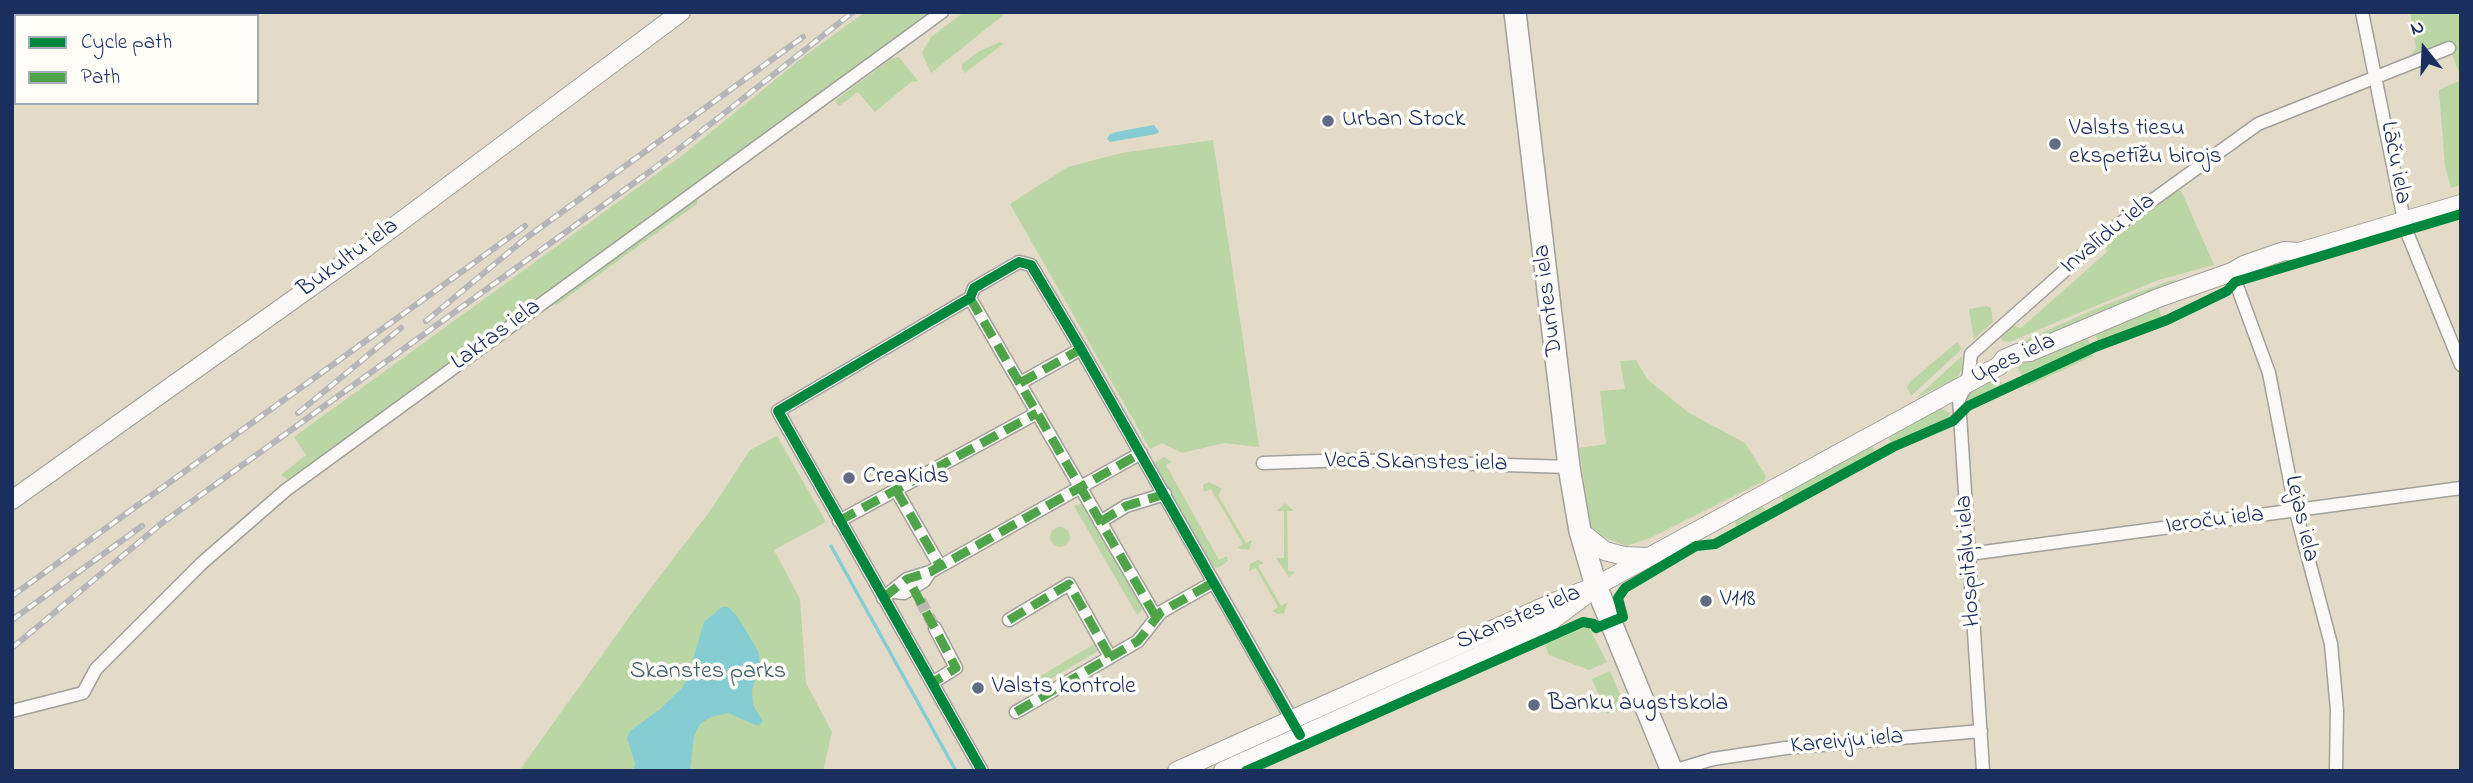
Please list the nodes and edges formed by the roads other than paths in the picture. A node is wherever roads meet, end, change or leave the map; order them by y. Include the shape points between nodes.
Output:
1 (681, 12) edge
2 (942, 12) edge
3 (1516, 12) edge
4 (2362, 12) edge
5 (2449, 48) dead end
6 (2376, 76) junction
7 (2461, 204) edge
8 (2404, 220) junction
9 (2232, 272) junction
10 (970, 298) junction
11 (1081, 349) junction
12 (1971, 354) joint
13 (2461, 365) edge
14 (1968, 382) junction
15 (1020, 383) junction
16 (1037, 413) junction
17 (1141, 453) junction
18 (1263, 463) dead end
19 (1569, 467) junction
20 (1079, 487) junction
21 (2461, 488) edge
22 (896, 490) junction
23 (1165, 494) junction
24 (12, 500) edge
25 (2296, 512) junction
26 (839, 521) junction
27 (1100, 522) junction
28 (1580, 531) junction
29 (1969, 554) junction
30 (1651, 556) junction
31 (935, 569) junction
32 (1214, 582) junction
33 (1596, 586) junction
34 (913, 588) junction
35 (889, 595) junction
36 (920, 600) tunnel mouth
37 (1156, 617) junction
38 (1009, 620) dead end
39 (935, 628) tunnel mouth
40 (1110, 657) junction
41 (932, 683) junction
42 (12, 711) edge
43 (1016, 712) dead end
44 (1296, 727) junction
45 (1981, 732) junction
46 (1243, 767) edge
47 (982, 771) edge
48 (1177, 771) edge
49 (1223, 771) edge
50 (1672, 771) edge
51 (1983, 771) edge
52 (2336, 771) edge

1 - 24 street, Bukultu iela via 360,252
2 - 42 street, Laktas iela via 286,490 202,563 96,669 83,693
3 - 19 main road, Duntes iela
4 - 6 street, Lāču iela
5 - 6 street, Invalīdu iela
6 - 8 street, Lāču iela
6 - 12 street, Invalīdu iela via 2280,113 2235,139 2107,233
7 - 8 street, Upes iela
8 - 9 street, Upes iela via 2299,252 2284,251
8 - 13 street, Lāču iela
9 - 14 street, Upes iela via 2018,353
9 - 25 street, Lejas iela via 2269,373
10 - 11 street via 974,288 1018,262 1031,265
10 - 15 street
10 - 26 street via 778,411
11 - 15 street
11 - 17 street
12 - 14 street, Hospitāļu iela
14 - 29 street, Hospitāļu iela via 1959,398
14 - 30 street, Upes iela
15 - 16 street
16 - 20 street
16 - 22 street
17 - 20 street
17 - 23 street
18 - 19 street, Vecā Skanstes iela via 1349,460
19 - 28 main road, Duntes iela
20 - 27 street
20 - 31 street
21 - 25 street, Ieroču iela via 2361,499
22 - 26 street
22 - 31 street
23 - 27 street via 1126,506
23 - 32 street
25 - 29 street, Ieroču iela
25 - 52 street, Lejas iela via 2333,661
26 - 35 street
27 - 37 street
28 - 30 street via 1605,551
28 - 33 main road, Duntes iela
29 - 45 street, Hospitāļu iela
30 - 33 street, Upes iela
31 - 34 street
31 - 35 street via 907,579
32 - 37 street
32 - 44 street
33 - 44 street, Skanstes iela
33 - 50 main road, Duntes iela
34 - 35 street
34 - 36 street
35 - 41 street
37 - 40 street via 1138,641
38 - 40 street via 1069,584
39 - 41 street via 956,668
40 - 43 street
41 - 47 street
44 - 46 street, Skanstes iela
44 - 48 street, Skanstes iela
45 - 50 street, Kareivju iela via 1786,748 1713,759
45 - 51 street, Hospitāļu iela
46 - 49 street, Skanstes iela

